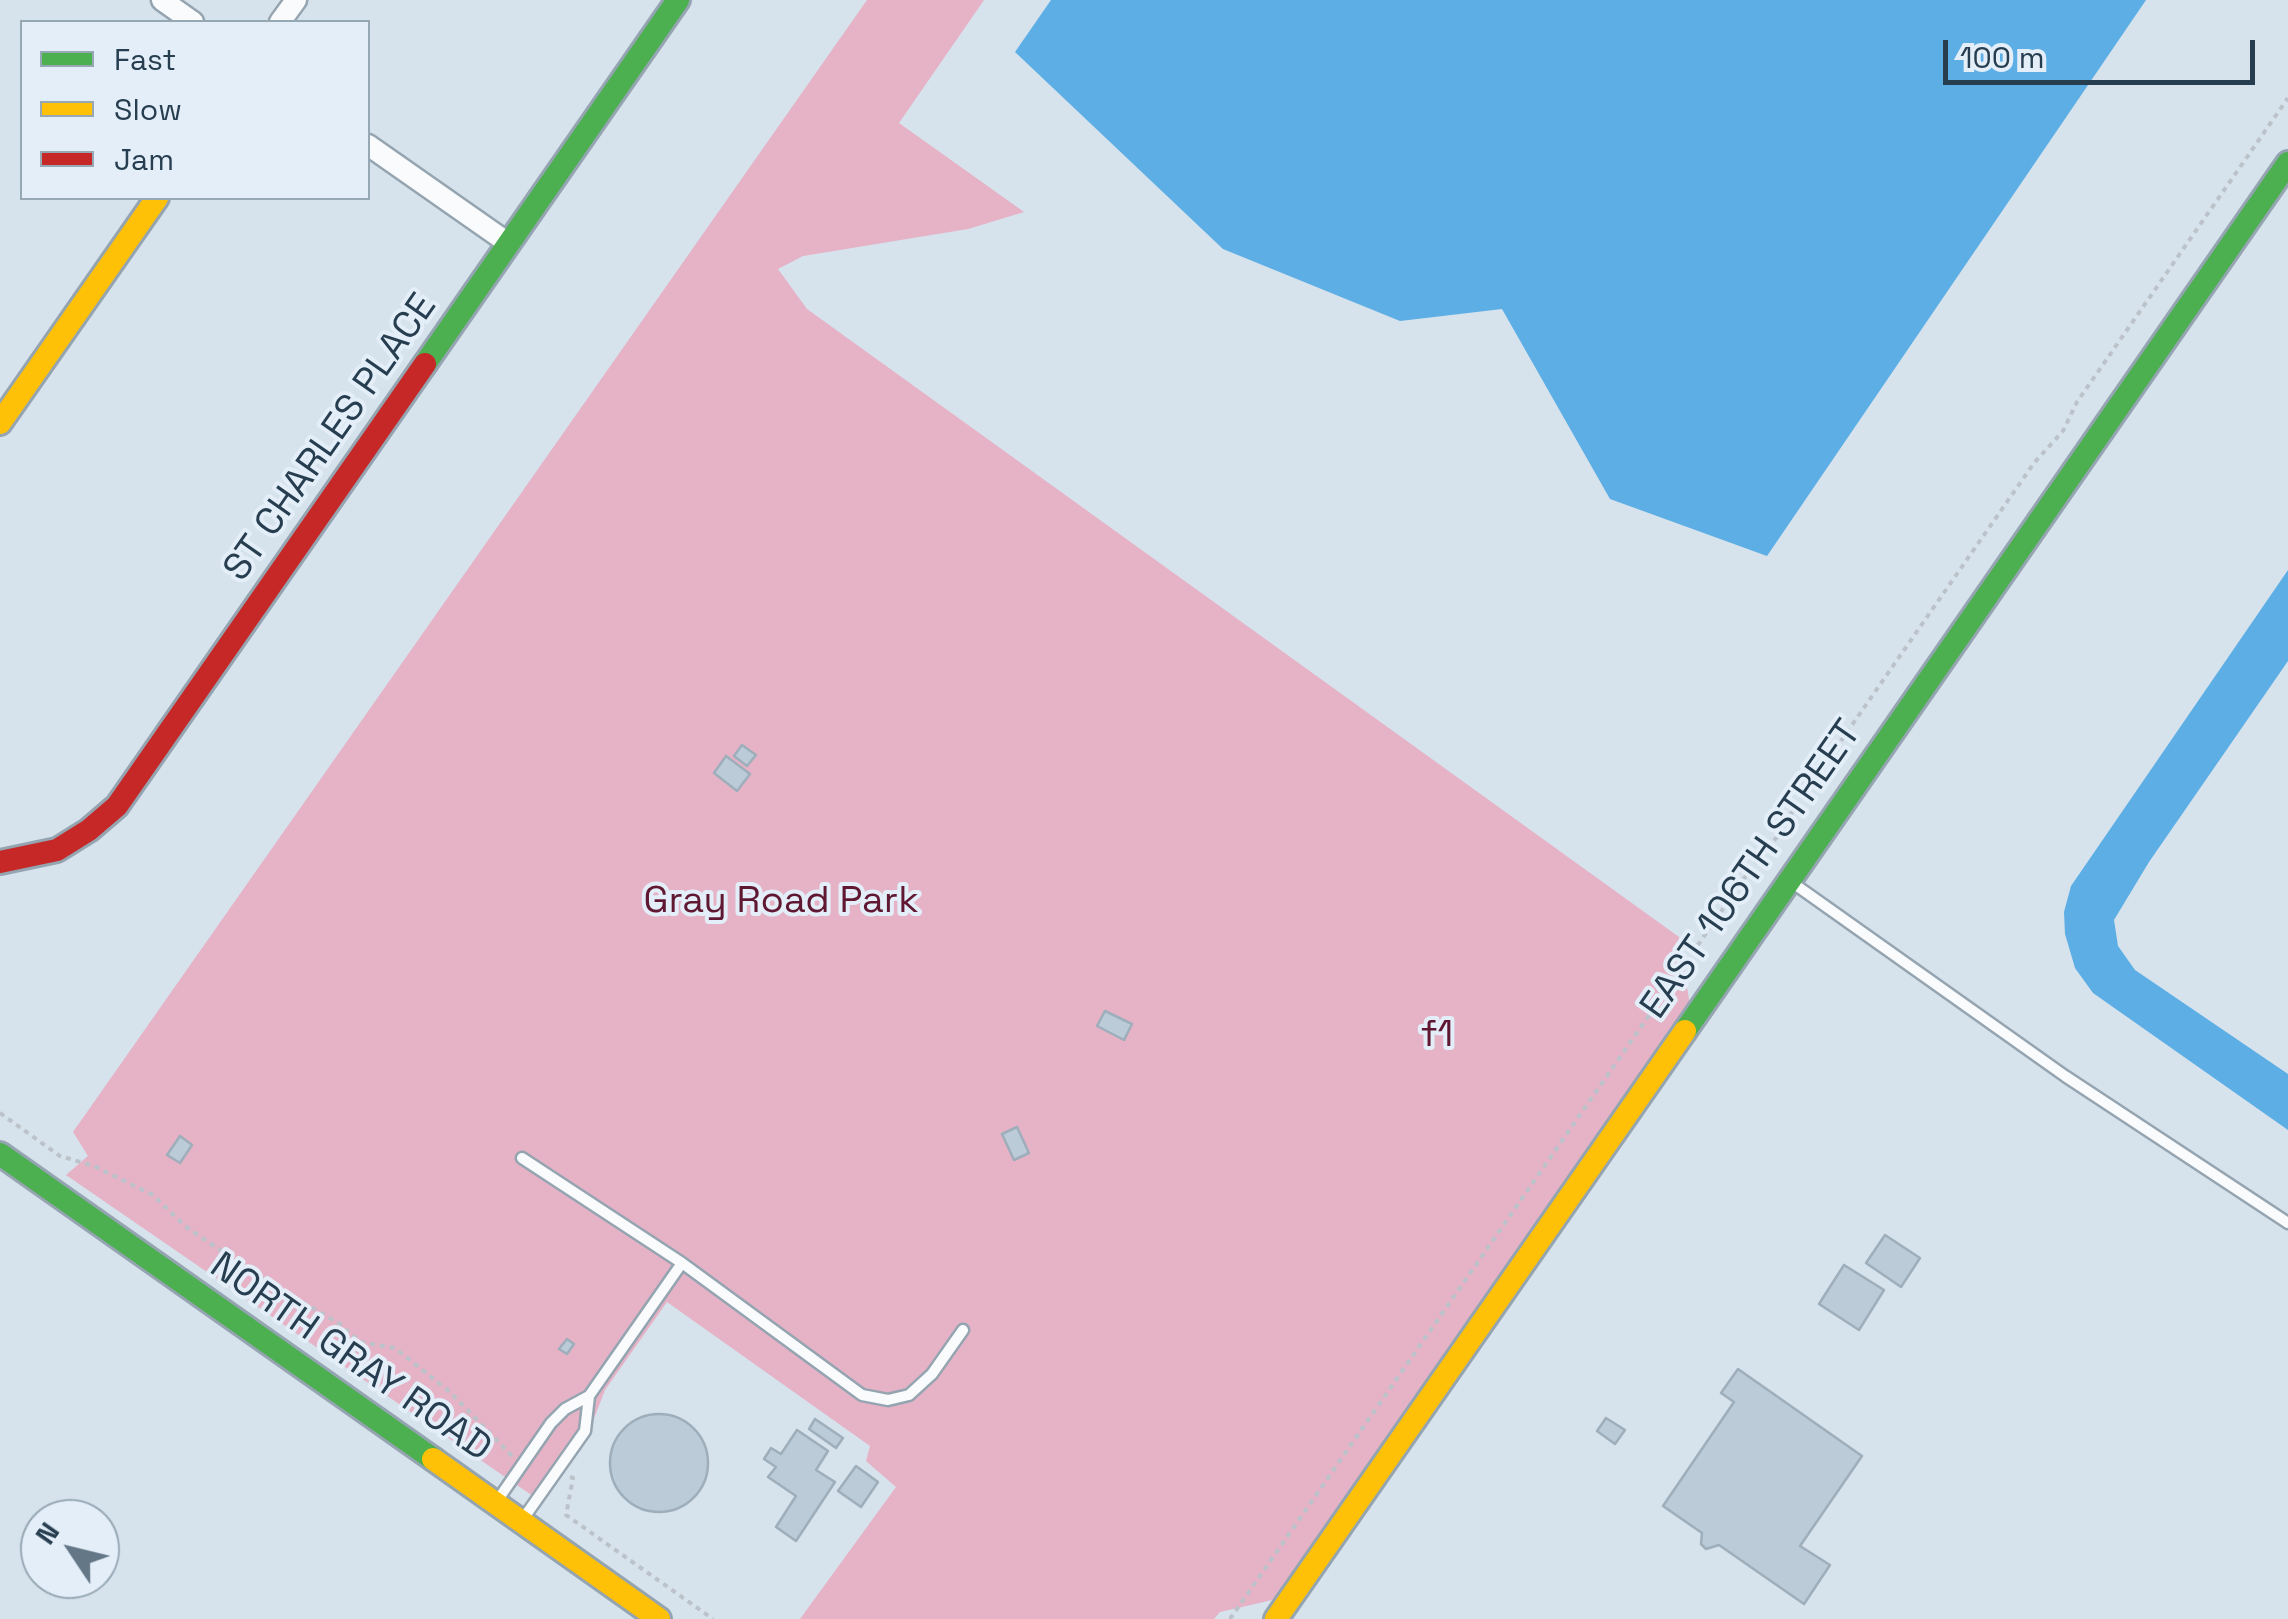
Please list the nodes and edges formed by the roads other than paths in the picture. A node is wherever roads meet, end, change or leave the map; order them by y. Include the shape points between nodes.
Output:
1 (162, 0) edge
2 (678, 0) edge
3 (190, 20) edge
4 (370, 147) edge
5 (2288, 162) edge
6 (156, 200) edge
7 (508, 244) junction
8 (0, 424) edge
9 (0, 862) edge
10 (1788, 880) junction
11 (0, 1154) edge
12 (522, 1158) dead end
13 (2288, 1223) edge
14 (682, 1263) junction
15 (962, 1330) dead end
16 (589, 1396) junction
17 (495, 1504) junction
18 (521, 1521) junction
19 (659, 1619) edge
20 (1276, 1619) edge

1 - 3 street
2 - 7 street, ST CHARLES PLACE
4 - 7 street
5 - 10 street, EAST 106TH STREET
6 - 8 street
7 - 9 street, ST CHARLES PLACE via 116,806 57,850
10 - 13 lane
10 - 20 street, EAST 106TH STREET
11 - 17 street, NORTH GRAY ROAD
12 - 14 lane
14 - 15 lane via 862,1395 909,1395
14 - 16 lane
16 - 17 lane via 551,1423
16 - 18 lane via 584,1432
17 - 18 street, NORTH GRAY ROAD
18 - 19 street, NORTH GRAY ROAD

